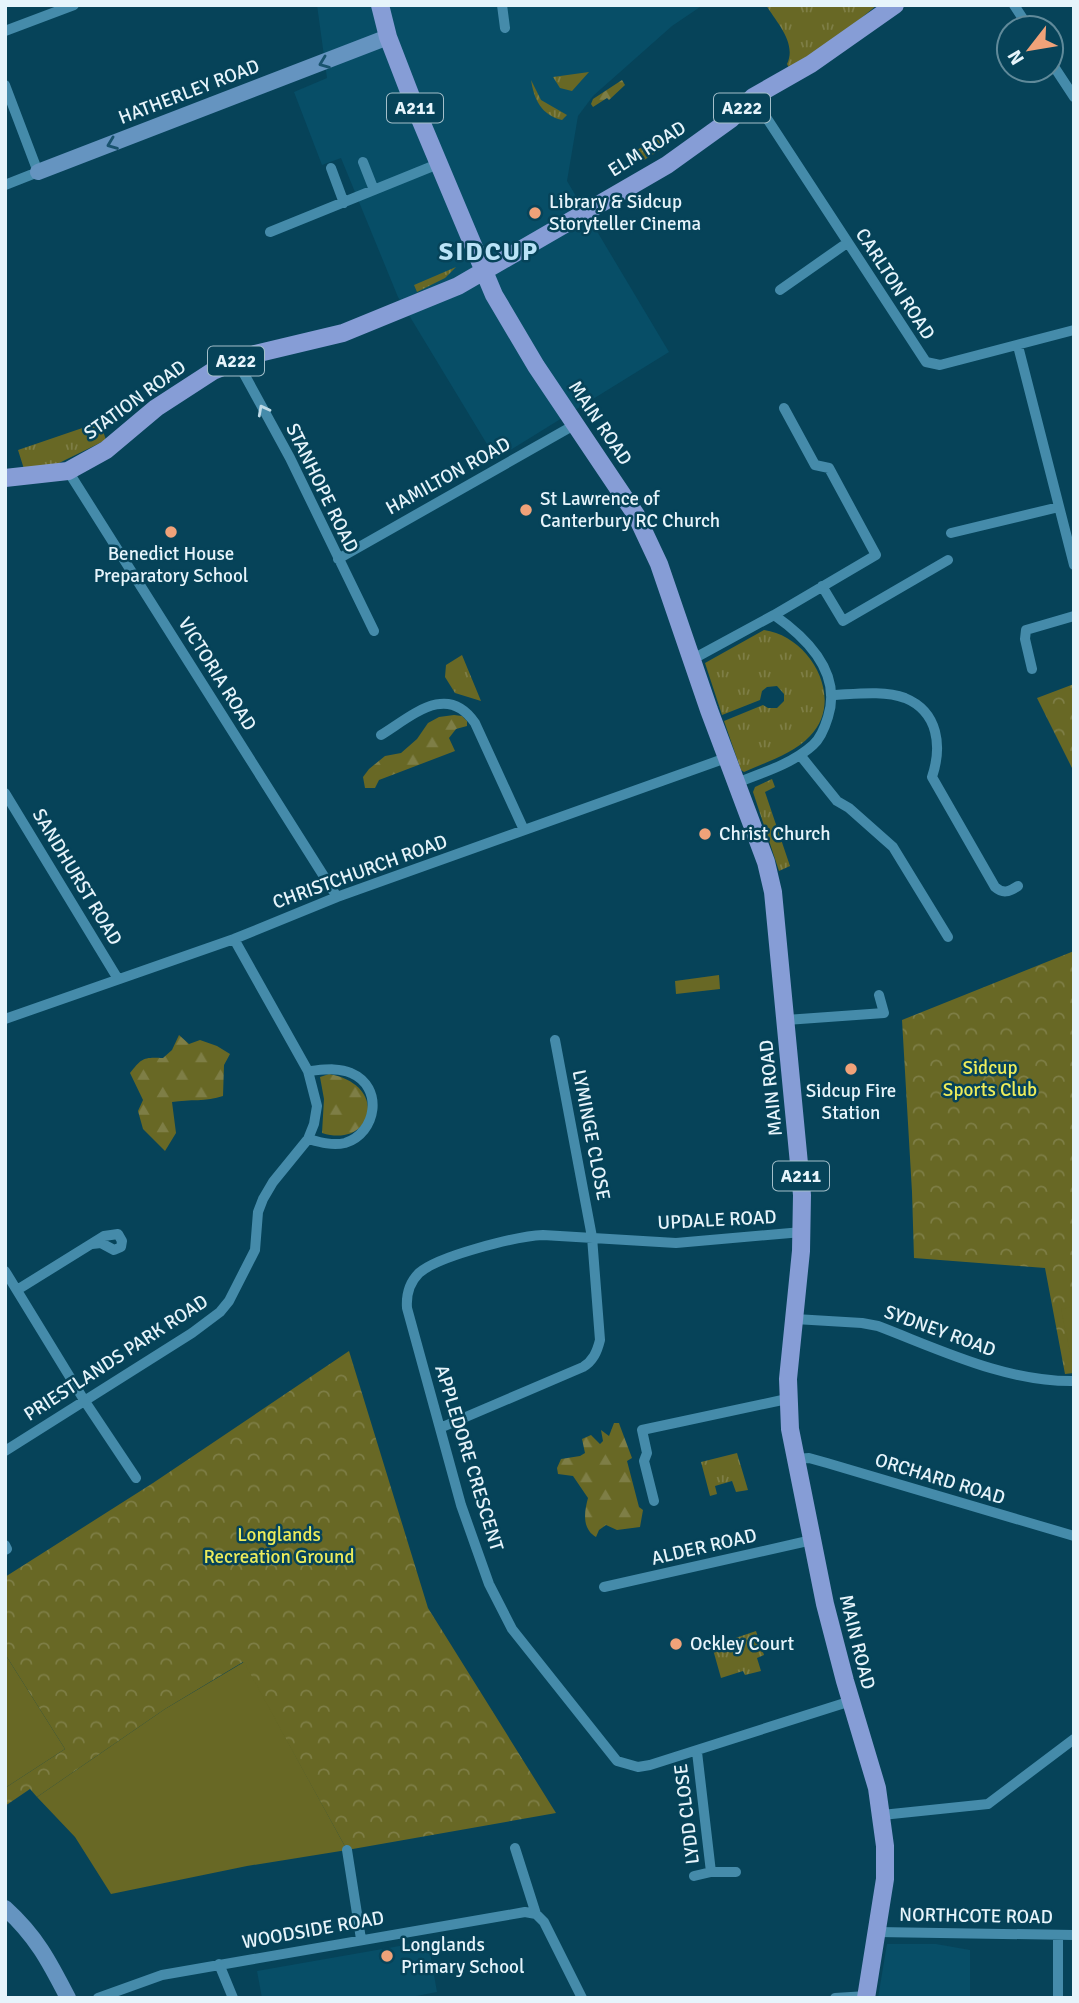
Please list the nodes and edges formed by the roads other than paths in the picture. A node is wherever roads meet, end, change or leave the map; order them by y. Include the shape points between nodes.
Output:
1 (74, 5) edge
2 (380, 5) edge
3 (502, 5) edge
4 (895, 5) edge
5 (505, 28) dead end
6 (5, 31) edge
7 (388, 37) junction
8 (5, 85) edge
9 (753, 97) junction
10 (363, 162) dead end
11 (438, 164) junction
12 (331, 168) dead end
13 (38, 172) junction
14 (5, 186) edge
15 (374, 190) junction
16 (344, 203) junction
17 (270, 232) dead end
18 (847, 243) junction
19 (484, 272) junction
20 (780, 290) dead end
21 (1074, 330) edge
22 (1018, 346) junction
23 (237, 361) junction
24 (783, 408) dead end
25 (576, 424) junction
26 (68, 471) junction
27 (5, 478) edge
28 (1059, 507) junction
29 (951, 533) dead end
30 (1072, 549) edge
31 (338, 559) junction
32 (948, 560) dead end
33 (1074, 565) edge
34 (822, 586) junction
35 (774, 615) junction
36 (1074, 616) edge
37 (374, 631) dead end
38 (693, 659) junction
39 (1032, 669) dead end
40 (833, 695) junction
41 (381, 736) dead end
42 (800, 755) junction
43 (726, 758) junction
44 (736, 783) junction
45 (5, 793) edge
46 (524, 830) junction
47 (1018, 886) dead end
48 (337, 897) junction
49 (948, 937) dead end
50 (234, 939) junction
51 (118, 979) junction
52 (879, 995) dead end
53 (5, 1018) edge
54 (786, 1020) junction
55 (555, 1040) dead end
56 (308, 1072) junction
57 (307, 1139) junction
58 (802, 1232) junction
59 (592, 1237) junction
60 (92, 1244) dead end
61 (5, 1271) edge
62 (17, 1290) junction
63 (794, 1319) junction
64 (1074, 1381) edge
65 (788, 1399) junction
66 (84, 1400) junction
67 (440, 1428) junction
68 (5, 1451) edge
69 (795, 1459) junction
70 (136, 1478) dead end
71 (654, 1501) dead end
72 (1074, 1536) edge
73 (812, 1540) junction
74 (604, 1587) dead end
75 (851, 1702) junction
76 (1074, 1739) edge
77 (697, 1752) junction
78 (882, 1815) junction
79 (515, 1848) dead end
80 (347, 1850) dead end
81 (711, 1872) junction
82 (736, 1872) dead end
83 (694, 1876) dead end
84 (5, 1908) edge
85 (536, 1914) junction
86 (877, 1932) junction
87 (1058, 1935) junction
88 (1074, 1935) edge
89 (361, 1939) junction
90 (219, 1964) junction
91 (867, 1997) edge
92 (68, 1998) edge
93 (98, 1998) edge
94 (233, 1998) edge
95 (582, 1998) edge
96 (835, 1998) edge
97 (1058, 1998) edge

1 - 6 street
2 - 7 main road, A211
3 - 5 street
4 - 9 main road, ELM ROAD / A222 via 811,64
7 - 11 main road, A211
7 -> 13 street, HATHERLEY ROAD
8 - 13 street
9 - 18 street, CARLTON ROAD
9 - 19 main road, ELM ROAD / A222 via 667,166
10 - 15 street
11 - 15 street
11 - 19 main road, A211
12 - 16 street
13 - 14 street, HATHERLEY ROAD
15 - 16 street
16 - 17 street
18 - 20 street
18 - 22 street, CARLTON ROAD via 926,362 940,365
19 - 23 main road, STATION ROAD / A222 via 342,333
19 - 25 main road, MAIN ROAD / A211 via 536,366
21 - 22 street, CARLTON ROAD
22 - 28 street
23 - 26 main road, STATION ROAD / A222 via 188,386 106,450
31 -> 23 street, STANHOPE ROAD
24 - 34 street via 815,465 829,468 876,555
25 - 31 street, HAMILTON ROAD
25 - 38 main road, MAIN ROAD / A211 via 642,528
26 - 27 main road, STATION ROAD / A222
26 - 48 street, VICTORIA ROAD
28 - 29 street
28 - 30 street
30 - 33 street
31 - 37 street, STANHOPE ROAD
32 - 34 street via 843,621
34 - 35 street
35 - 38 street
35 - 40 street via 799,632 815,653
36 - 39 street via 1026,630
38 - 43 main road, MAIN ROAD / A211
40 - 42 street via 825,728 816,743
40 - 47 street via 903,697 928,715 937,739 932,777 995,887 1009,892
41 - 46 street via 428,706 455,704 475,723
42 - 44 street
42 - 49 street via 837,801 893,847
43 - 44 main road, MAIN ROAD / A211
43 - 46 street, CHRISTCHURCH ROAD
44 - 54 main road, MAIN ROAD / A211 via 768,868
45 - 51 street, SANDHURST ROAD
46 - 48 street, CHRISTCHURCH ROAD
48 - 50 street, CHRISTCHURCH ROAD
50 - 51 street, CHRISTCHURCH ROAD
50 - 56 street, PRIESTLANDS PARK ROAD
51 - 53 street, CHRISTCHURCH ROAD
52 - 54 street via 884,1013
54 - 58 main road, MAIN ROAD / A211
55 - 59 street, LYMINGE CLOSE
56 - 57 street, PRIESTLANDS PARK ROAD via 317,1106
56 - 57 street via 350,1072 368,1089 373,1115 356,1138 325,1144
57 - 66 street, PRIESTLANDS PARK ROAD via 263,1199 255,1250 229,1301 191,1334
58 - 59 street, UPDALE ROAD via 676,1243
58 - 63 main road, MAIN ROAD / A211
59 - 67 street, LYMINGE CLOSE via 600,1340 590,1362
59 - 67 street, APPLEDORE CRESCENT via 510,1239 432,1265 414,1279 407,1308
60 - 62 street
61 - 62 street
62 - 66 street
63 - 64 street, SYDNEY ROAD via 878,1326 1010,1375
63 - 65 main road, MAIN ROAD / A211
65 - 69 main road, MAIN ROAD / A211
65 - 71 street via 642,1430
66 - 68 street, PRIESTLANDS PARK ROAD
66 - 70 street
67 - 77 street, APPLEDORE CRESCENT via 461,1505 497,1600 513,1629 612,1756 628,1765 650,1765
69 - 72 street, ORCHARD ROAD via 809,1458
69 - 73 main road, MAIN ROAD / A211
73 - 74 street, ALDER ROAD
73 - 75 main road, MAIN ROAD / A211
75 - 77 street, APPLEDORE CRESCENT
75 - 78 main road, MAIN ROAD / A211
76 - 78 street via 988,1804
77 - 81 street, LYDD CLOSE
78 - 86 main road, MAIN ROAD / A211 via 885,1879
79 - 85 street
80 - 89 street
81 - 82 street, LYDD CLOSE
81 - 83 street, LYDD CLOSE
84 - 92 street via 26,1926
85 - 89 street, WOODSIDE ROAD via 525,1912
85 - 95 street
86 - 87 street, NORTHCOTE ROAD
86 - 91 main road, MAIN ROAD / A211
87 - 88 street, NORTHCOTE ROAD
87 - 97 street
89 - 90 street, WOODSIDE ROAD
90 - 93 street, WOODSIDE ROAD via 162,1975
90 - 94 street
91 - 96 street

